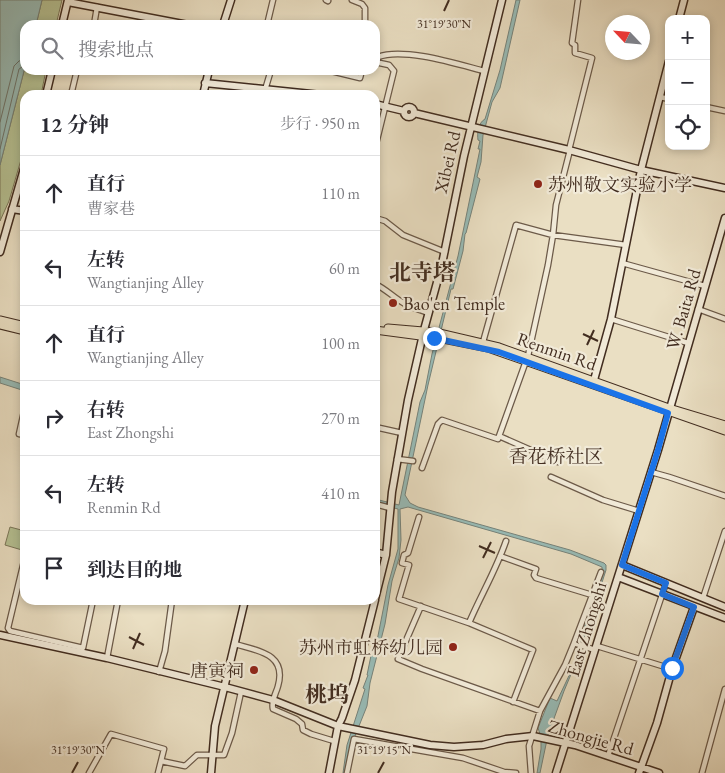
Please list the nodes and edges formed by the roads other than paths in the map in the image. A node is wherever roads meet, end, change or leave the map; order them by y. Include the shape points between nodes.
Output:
1 (231, 0) edge
2 (273, 0) edge
3 (352, 0) edge
4 (502, 0) edge
5 (578, 0) edge
6 (684, 0) edge
7 (68, 1) edge
8 (97, 8) junction
9 (680, 15) edge
10 (63, 20) edge
11 (95, 20) edge
12 (161, 20) edge
13 (225, 20) edge
14 (268, 20) edge
15 (365, 20) edge
16 (380, 56) edge
17 (380, 63) edge
18 (484, 71) junction
19 (51, 75) edge
20 (76, 75) edge
21 (208, 75) edge
22 (269, 75) edge
23 (348, 75) edge
24 (361, 75) edge
25 (665, 78) edge
26 (205, 84) junction
27 (47, 90) edge
28 (72, 90) edge
29 (204, 90) edge
30 (255, 90) edge
31 (263, 90) edge
32 (660, 97) junction
33 (665, 98) edge
34 (380, 105) edge
35 (386, 107) junction
36 (710, 108) edge
37 (725, 111) edge
38 (380, 127) edge
39 (470, 127) junction
40 (569, 150) junction
41 (641, 170) junction
42 (20, 182) edge
43 (725, 188) edge
44 (12, 209) junction
45 (20, 210) edge
46 (725, 218) edge
47 (380, 219) edge
48 (723, 233) edge
49 (553, 235) junction
50 (626, 245) junction
51 (0, 252) edge
52 (445, 252) junction
53 (622, 263) junction
54 (380, 286) edge
55 (705, 286) junction
56 (698, 309) junction
57 (428, 313) junction
58 (611, 319) junction
59 (725, 319) edge
60 (0, 320) edge
61 (20, 325) edge
62 (0, 326) edge
63 (380, 327) edge
64 (20, 330) edge
65 (380, 330) edge
66 (423, 333) junction
67 (443, 336) junction
68 (483, 342) junction
69 (688, 343) junction
70 (527, 358) junction
71 (594, 380) junction
72 (669, 410) junction
73 (725, 425) edge
74 (380, 428) edge
75 (725, 432) edge
76 (402, 433) junction
77 (499, 436) junction
78 (397, 459) junction
79 (414, 461) dead end
80 (558, 462) dead end
81 (422, 468) dead end
82 (651, 472) junction
83 (552, 477) dead end
84 (725, 496) edge
85 (380, 505) edge
86 (390, 506) junction
87 (638, 511) junction
88 (419, 517) dead end
89 (725, 531) edge
90 (506, 541) dead end
91 (380, 553) edge
92 (386, 554) junction
93 (500, 556) junction
94 (622, 565) junction
95 (601, 572) dead end
96 (618, 577) junction
97 (20, 578) edge
98 (380, 579) edge
99 (666, 583) junction
100 (592, 594) junction
101 (662, 594) junction
102 (703, 598) junction
103 (92, 605) edge
104 (117, 605) edge
105 (171, 605) edge
106 (244, 605) edge
107 (374, 605) edge
108 (421, 606) junction
109 (694, 607) junction
110 (725, 607) edge
111 (725, 618) edge
112 (469, 623) junction
113 (0, 635) edge
114 (575, 643) junction
115 (235, 644) junction
116 (596, 648) junction
117 (107, 658) junction
118 (640, 659) junction
119 (672, 668) junction
120 (159, 672) junction
121 (225, 687) junction
122 (725, 689) edge
123 (241, 692) junction
124 (273, 700) junction
125 (513, 702) junction
126 (540, 711) junction
127 (342, 727) junction
128 (535, 737) junction
129 (334, 741) junction
130 (566, 742) junction
131 (212, 754) junction
132 (608, 756) junction
133 (161, 761) junction
134 (640, 770) edge
135 (89, 773) edge
136 (158, 773) edge
137 (211, 773) edge
138 (328, 773) edge
139 (332, 773) edge
140 (347, 773) edge
141 (516, 773) edge
142 (531, 773) edge
143 (556, 773) edge
144 (658, 773) edge
145 (702, 773) edge

1 - 13 street
2 - 14 street
3 - 15 street via 365,8
4 - 18 street, Xibei Rd
5 - 40 street via 572,43 575,53 592,58
6 - 9 street
7 - 8 street
7 - 10 street
8 - 11 street
8 - 12 street
16 - 18 street via 411,54
17 - 35 street via 391,66 394,71
18 - 39 street, Xibei Rd
19 - 27 street
20 - 28 street
21 - 26 street
22 - 31 street
23 - 24 street via 360,78
25 - 32 street
26 - 29 street
26 - 30 street
32 - 33 street
32 - 41 street
34 - 35 street
35 - 38 street
35 - 39 street via 404,111 410,107 414,113
36 - 37 street
39 - 40 street
39 - 52 street, Xibei Rd
40 - 41 street
40 - 49 street via 556,205
41 - 43 street
41 - 50 street
42 - 44 street
44 - 45 street
44 - 51 street
46 - 48 street, W. Baita Rd
47 - 52 street via 403,235
48 - 55 street, W. Baita Rd
49 - 50 street
49 - 68 street via 516,225
49 - 70 street
50 - 53 street
52 - 57 street, Xibei Rd
53 - 55 street
53 - 58 street
54 - 57 street via 406,304
55 - 56 street, W. Baita Rd
56 - 59 street
56 - 69 street, W. Baita Rd
57 - 66 street, Xibei Rd
58 - 69 street
58 - 71 street
60 - 61 main road
62 - 64 main road
63 - 66 main road, Renmin Rd
65 - 66 main road, Renmin Rd
66 - 67 main road, Renmin Rd
66 - 76 street, Xibei Rd
67 - 68 main road, Renmin Rd
67 - 70 main road, Renmin Rd
68 - 70 main road, Renmin Rd
69 - 72 street, W. Baita Rd
70 - 71 main road, Renmin Rd
70 - 72 main road, Renmin Rd
70 - 77 street
71 - 72 main road, Renmin Rd
72 - 73 main road, Renmin Rd
72 - 75 main road, Renmin Rd
72 - 82 street, East Zhongshi
74 - 76 street
76 - 78 street, Xibei Rd
77 - 80 street
77 - 81 street via 498,440 442,420
78 - 79 street
78 - 86 street, Xibei Rd
82 - 84 street
82 - 87 street, East Zhongshi
83 - 87 street via 603,500
85 - 86 street
86 - 92 street, Xibei Rd
87 - 94 street, East Zhongshi
88 - 108 street via 402,563 409,565 399,599
89 - 102 street
90 - 93 street
91 - 92 street
92 - 98 street, Xibei Rd
93 - 100 street via 536,569 536,578
93 - 112 street
94 - 96 street, East Zhongshi
94 - 99 street
95 - 100 street
96 - 101 street
96 - 116 street, East Zhongshi
97 - 103 street via 8,628 10,631 83,648
99 - 101 street
99 - 102 street
100 - 114 street
101 - 109 street
101 - 118 street
102 - 110 street
104 - 117 street
105 - 120 street
106 - 115 street
107 - 127 street, Xibei Rd
108 - 112 street
108 - 125 street via 398,659
109 - 111 street
109 - 119 street
112 - 125 street via 533,650
113 - 117 street, Zhongjie Rd
114 - 116 street
114 - 126 street
115 - 121 street
115 - 124 street via 267,653 278,664 280,680
116 - 118 street
116 - 130 street, East Zhongshi
117 - 120 street, Zhongjie Rd
118 - 119 street
118 - 132 street
119 - 134 street via 658,723
120 - 121 street, Zhongjie Rd
121 - 123 street, Zhongjie Rd
121 - 131 street via 214,726
122 - 145 street
123 - 124 street, Zhongjie Rd
123 - 131 street via 226,753 223,756
124 - 127 street, Zhongjie Rd
124 - 129 street via 273,709 296,719 303,730
125 - 126 street
126 - 128 street
127 - 128 street, Zhongjie Rd via 445,747
127 - 129 street
127 - 139 street
128 - 130 street, Zhongjie Rd
128 - 142 street via 529,746
129 - 138 street
130 - 132 street, Zhongjie Rd
130 - 143 street, East Zhongshi
131 - 133 street via 198,755 185,766
131 - 137 street
132 - 134 street, Zhongjie Rd
133 - 135 street via 164,749 111,734
133 - 136 street
134 - 144 street, Zhongjie Rd
140 - 141 street via 354,739 462,758

